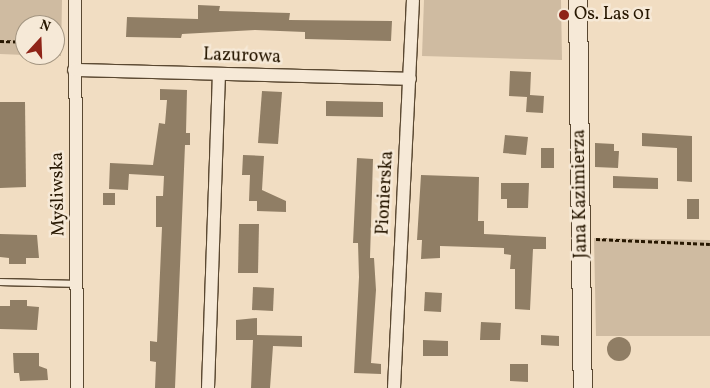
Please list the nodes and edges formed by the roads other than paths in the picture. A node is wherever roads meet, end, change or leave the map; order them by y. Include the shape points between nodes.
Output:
1 (75, 0) edge
2 (414, 0) edge
3 (578, 0) edge
4 (74, 70) junction
5 (219, 74) junction
6 (410, 79) junction
7 (0, 282) edge
8 (77, 284) junction
9 (77, 388) edge
10 (208, 388) edge
11 (394, 388) edge
12 (583, 388) edge

1 - 4 street, Myśliwska
2 - 6 street, Pionierska
3 - 12 main road, Jana Kazimierza
4 - 5 street, Lazurowa
4 - 8 street, Myśliwska
5 - 6 street, Lazurowa
5 - 10 street
6 - 11 street, Pionierska
7 - 8 lane
8 - 9 street, Myśliwska

